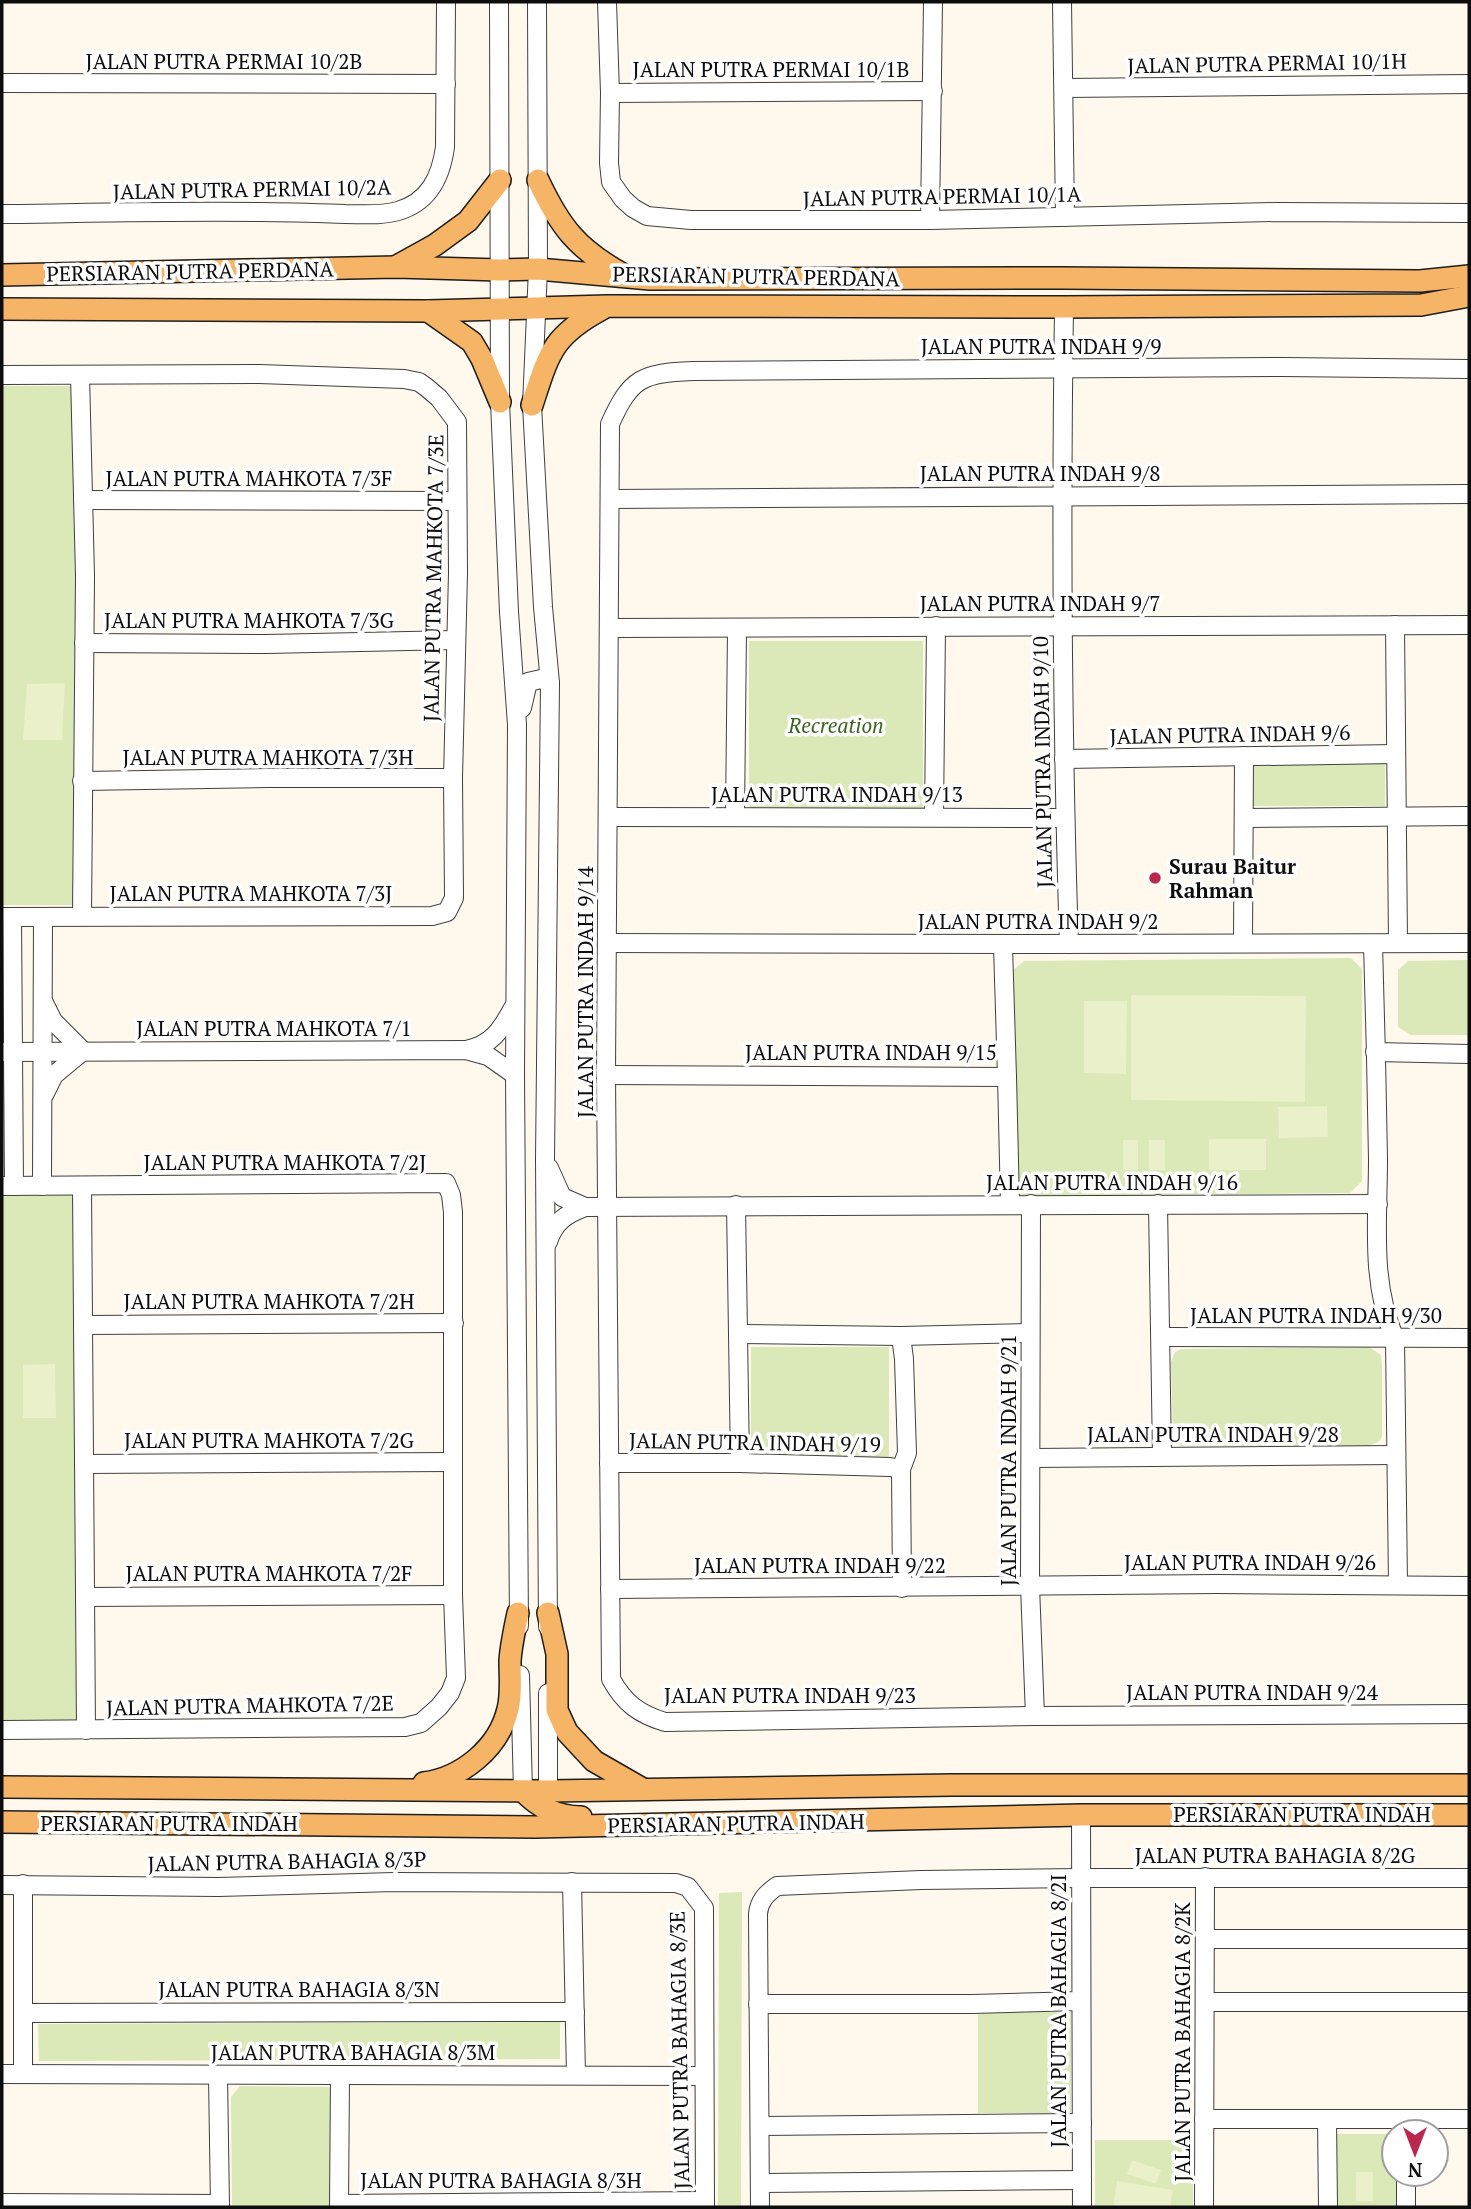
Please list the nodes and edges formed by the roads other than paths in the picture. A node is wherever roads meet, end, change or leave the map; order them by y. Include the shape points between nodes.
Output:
1 (446, 2) edge
2 (499, 2) edge
3 (537, 2) edge
4 (607, 2) edge
5 (933, 2) edge
6 (1062, 2) edge
7 (2, 83) edge
8 (446, 84) junction
9 (1469, 85) edge
10 (1064, 88) junction
11 (933, 91) junction
12 (610, 93) junction
13 (500, 180) junction
14 (538, 180) junction
15 (1469, 213) edge
16 (2, 214) edge
17 (1065, 217) junction
18 (930, 220) junction
19 (396, 267) junction
20 (538, 269) junction
21 (500, 270) junction
22 (2, 275) edge
23 (1469, 276) edge
24 (650, 279) junction
25 (1469, 296) edge
26 (1421, 305) junction
27 (607, 306) junction
28 (536, 307) junction
29 (1064, 307) junction
30 (500, 308) junction
31 (2, 309) edge
32 (1469, 310) edge
33 (428, 311) junction
34 (1063, 369) junction
35 (1469, 369) edge
36 (2, 375) edge
37 (80, 375) junction
38 (621, 398) joint
39 (500, 402) junction
40 (531, 405) junction
41 (1469, 494) edge
42 (1061, 496) junction
43 (610, 499) junction
44 (83, 500) junction
45 (456, 501) junction
46 (1395, 625) junction
47 (1469, 625) edge
48 (936, 626) junction
49 (1062, 627) junction
50 (610, 628) junction
51 (737, 629) junction
52 (456, 640) junction
53 (84, 643) junction
54 (550, 683) junction
55 (517, 725) junction
56 (1396, 754) junction
57 (1244, 756) junction
58 (1065, 759) junction
59 (453, 778) junction
60 (82, 781) junction
61 (735, 816) junction
62 (1398, 816) junction
63 (1469, 816) edge
64 (608, 817) junction
65 (934, 817) junction
66 (1065, 818) junction
67 (1244, 818) junction
68 (455, 871) joint
69 (82, 916) junction
70 (7, 917) edge
71 (43, 917) junction
72 (1243, 942) junction
73 (607, 943) junction
74 (1398, 943) junction
75 (1469, 943) edge
76 (1069, 944) junction
77 (1373, 944) junction
78 (1003, 946) junction
79 (42, 993) junction
80 (13, 999) junction
81 (515, 1005) junction
82 (2, 1026) edge
83 (466, 1050) junction
84 (83, 1051) junction
85 (7, 1052) edge
86 (43, 1052) junction
87 (1376, 1052) junction
88 (1469, 1054) edge
89 (2, 1074) edge
90 (515, 1075) junction
91 (606, 1075) junction
92 (1007, 1077) junction
93 (43, 1097) junction
94 (15, 1099) junction
95 (545, 1158) junction
96 (21, 1186) edge
97 (82, 1186) junction
98 (1010, 1204) junction
99 (1031, 1204) junction
100 (1158, 1204) junction
101 (1378, 1204) junction
102 (736, 1205) junction
103 (585, 1206) junction
104 (608, 1206) junction
105 (547, 1255) junction
106 (454, 1322) junction
107 (84, 1325) junction
108 (1030, 1333) junction
109 (738, 1334) junction
110 (901, 1336) junction
111 (1162, 1337) junction
112 (1469, 1338) edge
113 (1395, 1339) junction
114 (547, 1362) junction
115 (517, 1396) junction
116 (1396, 1455) junction
117 (1162, 1456) junction
118 (1031, 1458) junction
119 (453, 1462) junction
120 (609, 1463) junction
121 (740, 1463) junction
122 (84, 1464) junction
123 (901, 1469) junction
124 (1398, 1585) junction
125 (1030, 1586) junction
126 (1469, 1586) edge
127 (902, 1588) junction
128 (610, 1589) junction
129 (453, 1595) junction
130 (85, 1597) junction
131 (518, 1613) junction
132 (548, 1614) junction
133 (1469, 1714) edge
134 (1035, 1716) junction
135 (2, 1730) edge
136 (86, 1730) junction
137 (953, 1785) junction
138 (1468, 1785) edge
139 (796, 1786) junction
140 (2, 1787) edge
141 (380, 1789) junction
142 (643, 1789) junction
143 (535, 1795) junction
144 (1081, 1815) junction
145 (1469, 1815) edge
146 (944, 1818) junction
147 (794, 1821) junction
148 (2, 1822) edge
149 (667, 1825) junction
150 (425, 1826) junction
151 (1205, 1877) junction
152 (1080, 1878) junction
153 (1469, 1878) edge
154 (572, 1882) junction
155 (23, 1884) junction
156 (2, 1885) edge
157 (1469, 1938) edge
158 (1205, 1939) junction
159 (1081, 2001) junction
160 (1205, 2002) junction
161 (1469, 2002) edge
162 (758, 2004) junction
163 (575, 2012) junction
164 (23, 2013) junction
165 (2, 2074) edge
166 (23, 2074) junction
167 (218, 2075) junction
168 (340, 2075) junction
169 (576, 2075) junction
170 (705, 2076) junction
171 (1205, 2119) junction
172 (1327, 2119) junction
173 (1469, 2119) edge
174 (1450, 2121) edge
175 (1082, 2123) junction
176 (1380, 2123) edge
177 (760, 2126) junction
178 (1082, 2180) junction
179 (760, 2183) junction
180 (1406, 2188) edge
181 (2, 2203) edge
182 (705, 2204) edge
183 (220, 2206) edge
184 (339, 2206) edge
185 (760, 2207) edge
186 (1082, 2207) edge
187 (1204, 2207) edge
188 (1328, 2207) edge
189 (1406, 2207) edge

1 - 8 street, JALAN PUTRA PERMAI 10/2A
2 - 13 street
3 - 14 street
4 - 12 street, JALAN PUTRA PERMAI 10/1A
5 - 11 street
6 - 10 street
7 - 8 street, JALAN PUTRA PERMAI 10/2B
8 - 16 street, JALAN PUTRA PERMAI 10/2A via 442,168 423,198 397,212
9 - 10 street, JALAN PUTRA PERMAI 10/1H
10 - 17 street
11 - 12 street, JALAN PUTRA PERMAI 10/1B
11 - 18 street
12 - 18 street, JALAN PUTRA PERMAI 10/1A via 611,182 623,199 648,216
13 - 19 main road via 468,221
13 - 21 street
14 - 20 street
14 - 24 main road via 558,220 585,248 624,275
15 - 17 street, JALAN PUTRA PERMAI 10/1A
17 - 18 street, JALAN PUTRA PERMAI 10/1A
19 - 21 main road, PERSIARAN PUTRA PERDANA
19 - 22 main road, PERSIARAN PUTRA PERDANA
20 - 21 main road, PERSIARAN PUTRA PERDANA
20 - 24 main road, PERSIARAN PUTRA PERDANA
20 - 28 street
21 - 30 street
23 - 24 main road, PERSIARAN PUTRA PERDANA via 1420,281
25 - 26 main road, PERSIARAN PUTRA PERDANA
26 - 29 main road, PERSIARAN PUTRA PERDANA
26 - 32 main road
27 - 28 main road, PERSIARAN PUTRA PERDANA
27 - 29 main road, PERSIARAN PUTRA PERDANA
27 - 40 main road via 563,334 548,355
28 - 30 main road, PERSIARAN PUTRA PERDANA
28 - 40 street
29 - 34 street, JALAN PUTRA INDAH 9/10
30 - 33 main road, PERSIARAN PUTRA PERDANA
30 - 39 street
31 - 33 main road, PERSIARAN PUTRA PERDANA
33 - 39 main road via 472,342
34 - 35 street, JALAN PUTRA INDAH 9/9
34 - 38 street, JALAN PUTRA INDAH 9/9 via 656,373
34 - 42 street, JALAN PUTRA INDAH 9/10
36 - 37 street, JALAN PUTRA MAHKOTA 7/3E
37 - 44 street
37 - 45 street, JALAN PUTRA MAHKOTA 7/3E via 259,374 419,382 457,422
38 - 43 street, JALAN PUTRA INDAH 9/14 via 610,425
39 - 55 street
40 - 54 street
41 - 42 street, JALAN PUTRA INDAH 9/8
42 - 43 street, JALAN PUTRA INDAH 9/8
42 - 49 street, JALAN PUTRA INDAH 9/10
43 - 50 street, JALAN PUTRA INDAH 9/14
44 - 45 street, JALAN PUTRA MAHKOTA 7/3F
44 - 53 street
45 - 52 street, JALAN PUTRA MAHKOTA 7/3E
46 - 47 street, JALAN PUTRA INDAH 9/7
46 - 49 street, JALAN PUTRA INDAH 9/7
46 - 56 street
48 - 49 street, JALAN PUTRA INDAH 9/7
48 - 51 street, JALAN PUTRA INDAH 9/7
48 - 65 street
49 - 58 street, JALAN PUTRA INDAH 9/10
50 - 51 street, JALAN PUTRA INDAH 9/7
50 - 64 street, JALAN PUTRA INDAH 9/14
51 - 61 street
52 - 53 street, JALAN PUTRA MAHKOTA 7/3G
52 - 59 street, JALAN PUTRA MAHKOTA 7/3E
53 - 60 street
54 - 55 street via 541,679 528,682
54 - 95 street
55 - 81 street
56 - 57 street, JALAN PUTRA INDAH 9/6
56 - 62 street
57 - 58 street, JALAN PUTRA INDAH 9/6
57 - 67 street
58 - 66 street, JALAN PUTRA INDAH 9/10
59 - 60 street, JALAN PUTRA MAHKOTA 7/3H
59 - 68 street, JALAN PUTRA MAHKOTA 7/3E
60 - 69 street
61 - 64 street, JALAN PUTRA INDAH 9/13
61 - 65 street, JALAN PUTRA INDAH 9/13
62 - 63 street
62 - 67 street
62 - 74 street
64 - 73 street, JALAN PUTRA INDAH 9/14
65 - 66 street, JALAN PUTRA INDAH 9/13
66 - 76 street, JALAN PUTRA INDAH 9/10
67 - 72 street
68 - 69 street, JALAN PUTRA MAHKOTA 7/3J via 452,905 439,915
69 - 71 street, JALAN PUTRA MAHKOTA 7/3J
70 - 71 street, JALAN PUTRA MAHKOTA 7/3J
70 - 80 street
71 - 79 street
72 - 76 street, JALAN PUTRA INDAH 9/2
72 - 77 street, JALAN PUTRA INDAH 9/2
73 - 78 street, JALAN PUTRA INDAH 9/2
73 - 91 street, JALAN PUTRA INDAH 9/14
74 - 75 street, JALAN PUTRA INDAH 9/2
74 - 77 street, JALAN PUTRA INDAH 9/2
76 - 78 street, JALAN PUTRA INDAH 9/2
77 - 87 street
78 - 92 street, JALAN PUTRA INDAH 9/15
79 - 84 street via 53,1021
79 - 86 street
80 - 82 street
80 - 85 street
81 - 83 street, JALAN PUTRA MAHKOTA 7/1 via 493,1039
81 - 90 street
83 - 84 street, JALAN PUTRA MAHKOTA 7/1
83 - 90 street, JALAN PUTRA MAHKOTA 7/1 via 488,1056
84 - 86 street, JALAN PUTRA MAHKOTA 7/1
84 - 93 street via 54,1075
85 - 86 street, JALAN PUTRA MAHKOTA 7/1
85 - 94 street
86 - 93 street
87 - 88 street
87 - 101 street
89 - 94 street
90 - 115 street
91 - 92 street, JALAN PUTRA INDAH 9/15
91 - 104 street, JALAN PUTRA INDAH 9/14
92 - 98 street
93 - 96 street
94 - 96 street
95 - 103 street via 562,1197
95 - 105 street
96 - 97 street, JALAN PUTRA MAHKOTA 7/2J
97 - 106 street, JALAN PUTRA MAHKOTA 7/2J via 446,1183 453,1212
97 - 107 street
98 - 99 street, JALAN PUTRA INDAH 9/16
98 - 102 street, JALAN PUTRA INDAH 9/16
99 - 100 street, JALAN PUTRA INDAH 9/16
99 - 108 street, JALAN PUTRA INDAH 9/21
100 - 101 street, JALAN PUTRA INDAH 9/16
100 - 111 street
101 - 113 street via 1380,1294
102 - 104 street, JALAN PUTRA INDAH 9/16
102 - 109 street
103 - 104 street, JALAN PUTRA INDAH 9/16
103 - 105 street via 555,1226
104 - 120 street, JALAN PUTRA INDAH 9/14
105 - 114 street
106 - 107 street, JALAN PUTRA MAHKOTA 7/2H
106 - 119 street, JALAN PUTRA MAHKOTA 7/2E
107 - 122 street
108 - 110 street
108 - 118 street, JALAN PUTRA INDAH 9/21
109 - 110 street
109 - 121 street
110 - 123 street via 907,1453
111 - 113 street, JALAN PUTRA INDAH 9/30
111 - 117 street
112 - 113 street, JALAN PUTRA INDAH 9/30
113 - 116 street
114 - 115 street via 534,1392
114 - 132 street
115 - 131 street
116 - 117 street, JALAN PUTRA INDAH 9/28
116 - 124 street
117 - 118 street, JALAN PUTRA INDAH 9/28
118 - 125 street, JALAN PUTRA INDAH 9/21
119 - 122 street, JALAN PUTRA MAHKOTA 7/2G
119 - 129 street, JALAN PUTRA MAHKOTA 7/2E
120 - 121 street, JALAN PUTRA INDAH 9/19
120 - 128 street, JALAN PUTRA INDAH 9/14
121 - 123 street, JALAN PUTRA INDAH 9/19
122 - 130 street
123 - 127 street
124 - 125 street, JALAN PUTRA INDAH 9/26
124 - 126 street, JALAN PUTRA INDAH 9/26
125 - 127 street, JALAN PUTRA INDAH 9/22
125 - 134 street, JALAN PUTRA INDAH 9/21
127 - 128 street, JALAN PUTRA INDAH 9/22
128 - 134 street, JALAN PUTRA INDAH 9/23 via 611,1679 620,1697 648,1717 681,1722
129 - 130 street, JALAN PUTRA MAHKOTA 7/2F
129 - 136 street, JALAN PUTRA MAHKOTA 7/2E via 456,1678 450,1693 421,1723 405,1727
130 - 136 street
131 - 141 main road via 510,1657 509,1708 492,1741 477,1759 436,1782
131 - 143 street
132 - 142 main road via 556,1654 557,1710 567,1732 594,1761
132 - 143 street
133 - 134 street, JALAN PUTRA INDAH 9/24
135 - 136 street, JALAN PUTRA MAHKOTA 7/2E
137 - 138 main road, PERSIARAN PUTRA INDAH
137 - 139 main road, PERSIARAN PUTRA INDAH
137 - 146 main road via 899,1792 889,1801 895,1809
139 - 142 main road, PERSIARAN PUTRA INDAH
139 - 147 main road via 858,1793 866,1801 856,1812 818,1812
140 - 141 main road, PERSIARAN PUTRA INDAH
141 - 143 main road, PERSIARAN PUTRA INDAH
142 - 143 main road, PERSIARAN PUTRA INDAH
143 - 149 main road via 564,1817 625,1818
143 - 150 main road via 509,1815 452,1818
144 - 145 main road, PERSIARAN PUTRA INDAH
144 - 146 main road, PERSIARAN PUTRA INDAH
144 - 152 street, JALAN PUTRA BAHAGIA 8/2I
146 - 147 main road, PERSIARAN PUTRA INDAH
147 - 149 main road, PERSIARAN PUTRA INDAH
148 - 150 main road, PERSIARAN PUTRA INDAH
149 - 150 main road, PERSIARAN PUTRA INDAH
151 - 152 street, JALAN PUTRA BAHAGIA 8/2G
151 - 153 street, JALAN PUTRA BAHAGIA 8/2G
151 - 158 street, JALAN PUTRA BAHAGIA 8/2K
152 - 159 street, JALAN PUTRA BAHAGIA 8/2I
152 - 162 street, JALAN PUTRA BAHAGIA 8/2G via 777,1886 759,1905
154 - 155 street, JALAN PUTRA BAHAGIA 8/3P via 218,1887
154 - 163 street
154 - 170 street, JALAN PUTRA BAHAGIA 8/3E via 676,1883 698,1898 704,1908
155 - 156 street, JALAN PUTRA BAHAGIA 8/3P
155 - 164 street
157 - 158 street
158 - 160 street, JALAN PUTRA BAHAGIA 8/2K
159 - 162 street
159 - 175 street, JALAN PUTRA BAHAGIA 8/2I
160 - 161 street
160 - 171 street, JALAN PUTRA BAHAGIA 8/2K
162 - 177 street, JALAN PUTRA BAHAGIA 8/2G
163 - 164 street, JALAN PUTRA BAHAGIA 8/3N
163 - 169 street
164 - 166 street
165 - 166 street, JALAN PUTRA BAHAGIA 8/3M
166 - 167 street, JALAN PUTRA BAHAGIA 8/3M
167 - 168 street, JALAN PUTRA BAHAGIA 8/3M
167 - 183 street
168 - 169 street, JALAN PUTRA BAHAGIA 8/3M
168 - 184 street
169 - 170 street, JALAN PUTRA BAHAGIA 8/3M
170 - 182 street, JALAN PUTRA BAHAGIA 8/3E
171 - 172 street
171 - 187 street, JALAN PUTRA BAHAGIA 8/2K
172 - 176 street
172 - 188 street
173 - 174 street
175 - 177 street
175 - 178 street, JALAN PUTRA BAHAGIA 8/2I
177 - 179 street, JALAN PUTRA BAHAGIA 8/2G
178 - 179 street
178 - 186 street, JALAN PUTRA BAHAGIA 8/2I
179 - 185 street, JALAN PUTRA BAHAGIA 8/2G
180 - 189 street
181 - 183 street
182 - 184 street, JALAN PUTRA BAHAGIA 8/3H

